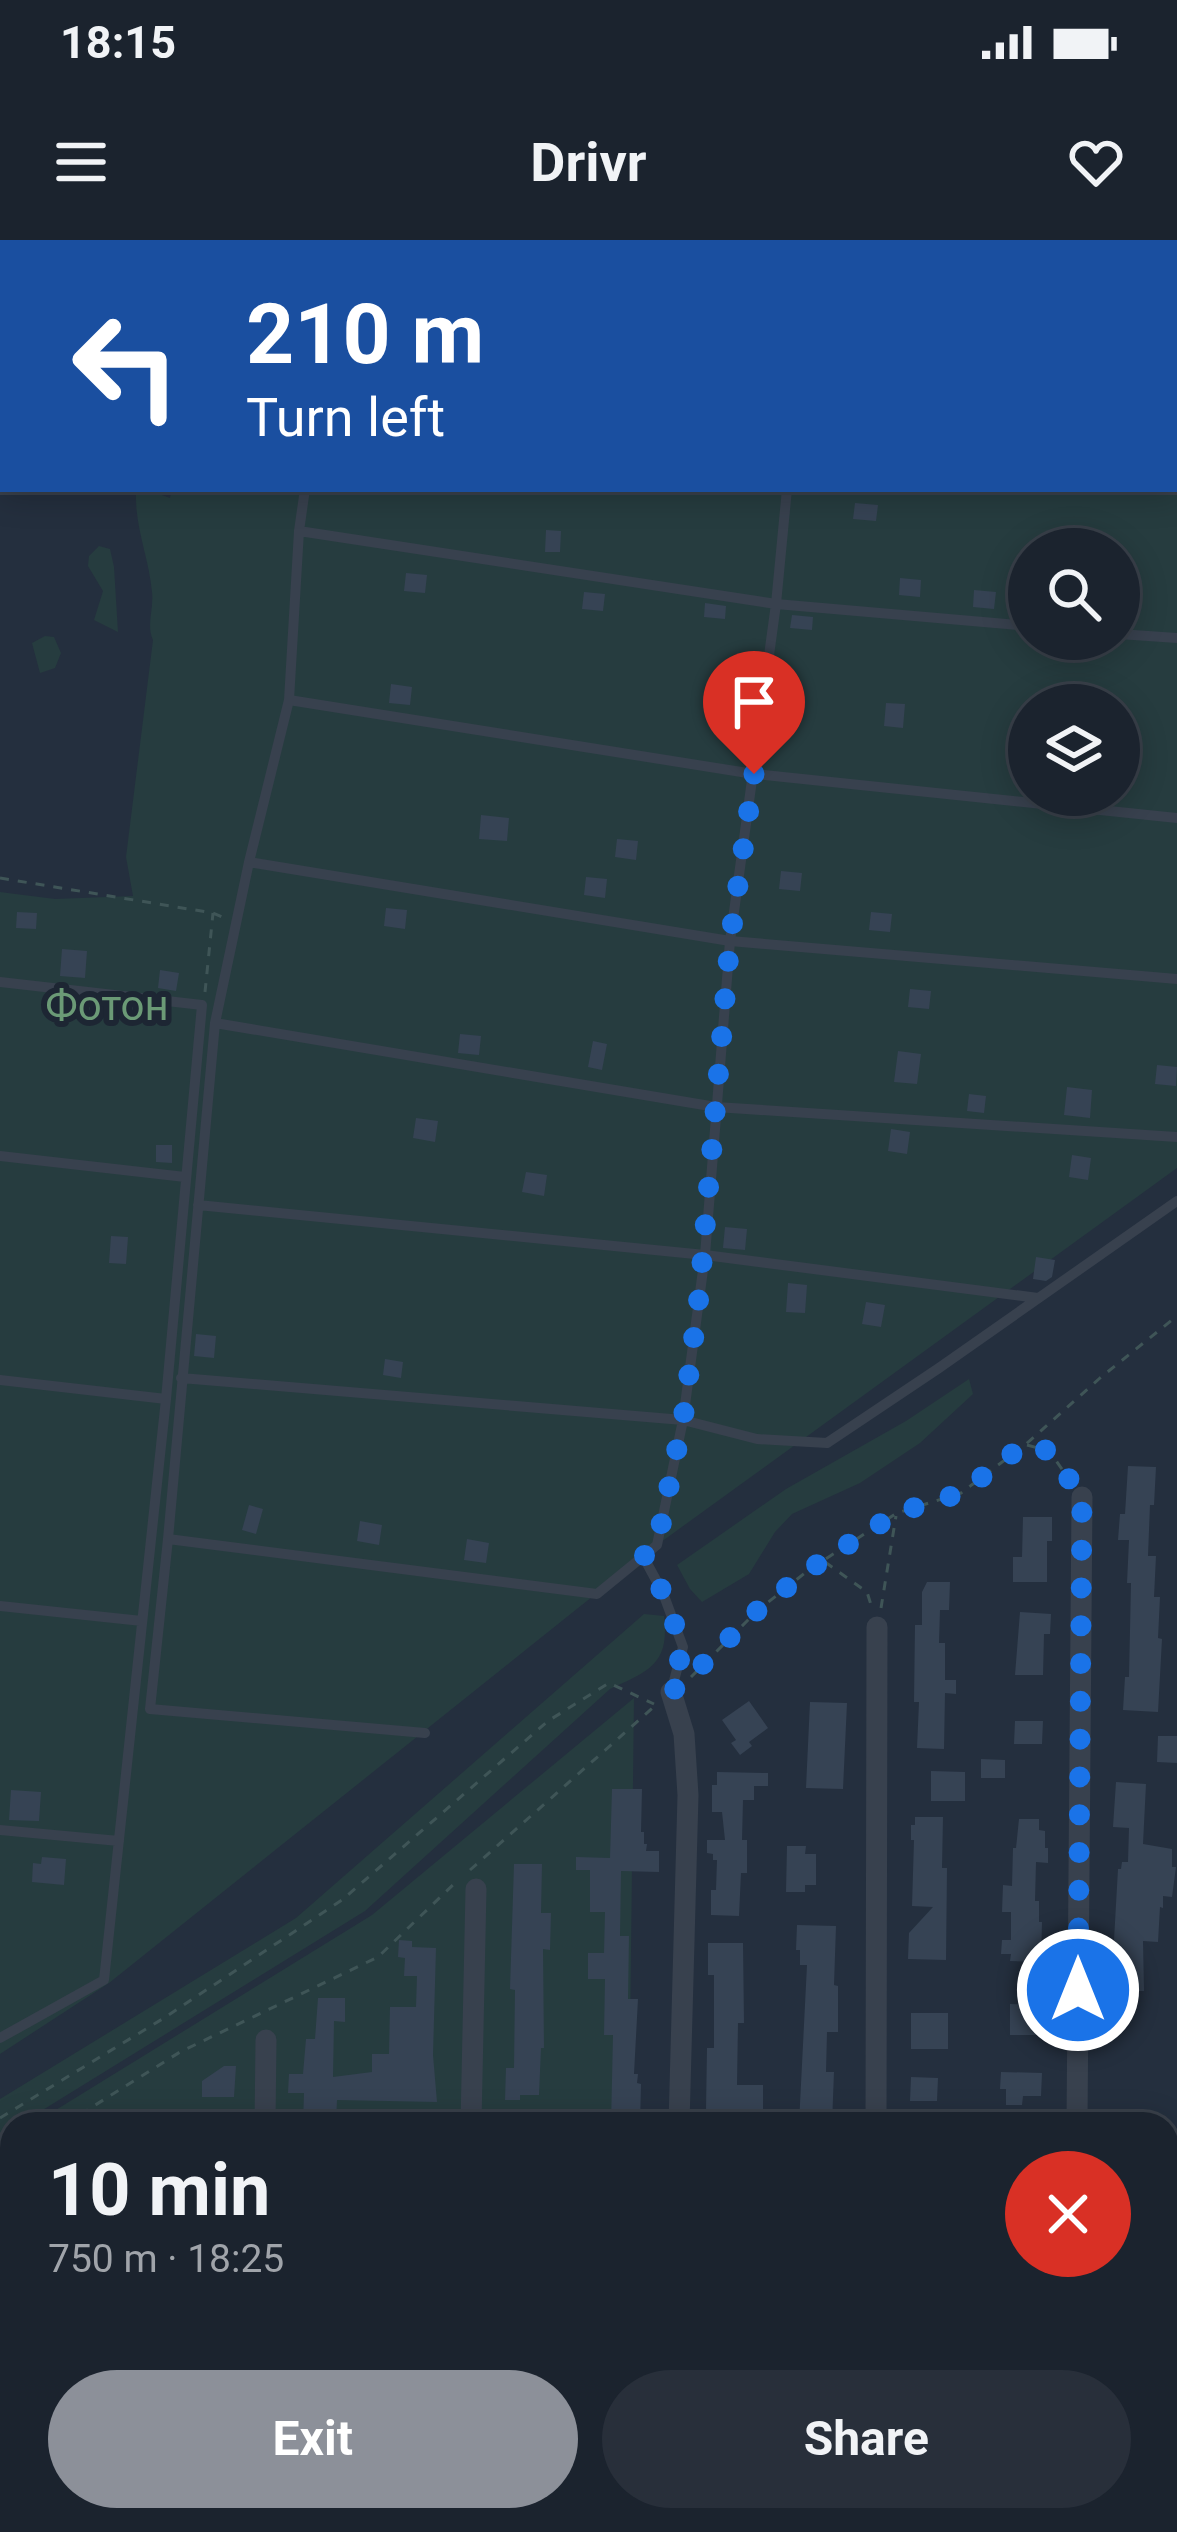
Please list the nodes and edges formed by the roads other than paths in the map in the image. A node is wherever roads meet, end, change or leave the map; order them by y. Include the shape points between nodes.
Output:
1 (304, 492) edge
2 (787, 492) edge
3 (298, 531) junction
4 (776, 604) junction
5 (1008, 624) edge
6 (1140, 635) edge
7 (1177, 638) edge
8 (289, 700) junction
9 (754, 774) junction
10 (1177, 818) edge
11 (248, 862) junction
12 (730, 941) junction
13 (1177, 979) edge
14 (0, 982) edge
15 (215, 1023) junction
16 (716, 1107) junction
17 (1177, 1137) edge
18 (0, 1156) edge
19 (185, 1177) junction
20 (1177, 1201) edge
21 (198, 1205) junction
22 (704, 1256) junction
23 (1038, 1298) junction
24 (181, 1378) junction
25 (0, 1380) edge
26 (166, 1399) junction
27 (683, 1420) junction
28 (1082, 1497) road end
29 (168, 1539) junction
30 (644, 1556) junction
31 (0, 1606) edge
32 (142, 1622) junction
33 (877, 1627) road end
34 (671, 1692) joint
35 (425, 1733) dead end
36 (0, 1830) edge
37 (119, 1841) junction
38 (476, 1889) dead end
39 (0, 2038) edge
40 (266, 2040) dead end
41 (265, 2112) edge
42 (471, 2112) edge
43 (679, 2112) edge
44 (876, 2112) edge
45 (1077, 2112) edge

1 - 3 lane
2 - 4 lane
3 - 4 lane
3 - 8 lane
4 - 5 lane
4 - 9 lane
6 - 7 lane
8 - 9 lane
8 - 11 lane
9 - 10 lane
9 - 12 lane
11 - 12 lane
11 - 15 lane
12 - 13 lane
12 - 16 lane
14 - 19 lane via 202,1005
15 - 16 lane
15 - 21 lane
16 - 17 lane
16 - 22 lane
18 - 19 lane
19 - 26 lane
20 - 23 lane
21 - 22 lane
21 - 24 lane
22 - 23 lane
22 - 27 lane
23 - 27 lane via 827,1443 758,1439
24 - 27 lane
24 - 29 lane
25 - 26 lane
26 - 32 lane
27 - 30 lane via 657,1544
28 - 45 street
29 - 30 lane via 597,1594
29 - 35 lane via 150,1709
30 - 34 lane via 683,1647
31 - 32 lane
32 - 37 lane
33 - 44 street
34 - 43 street via 685,1734 688,1795
36 - 37 lane
37 - 39 lane via 104,1979
38 - 42 street
40 - 41 street

